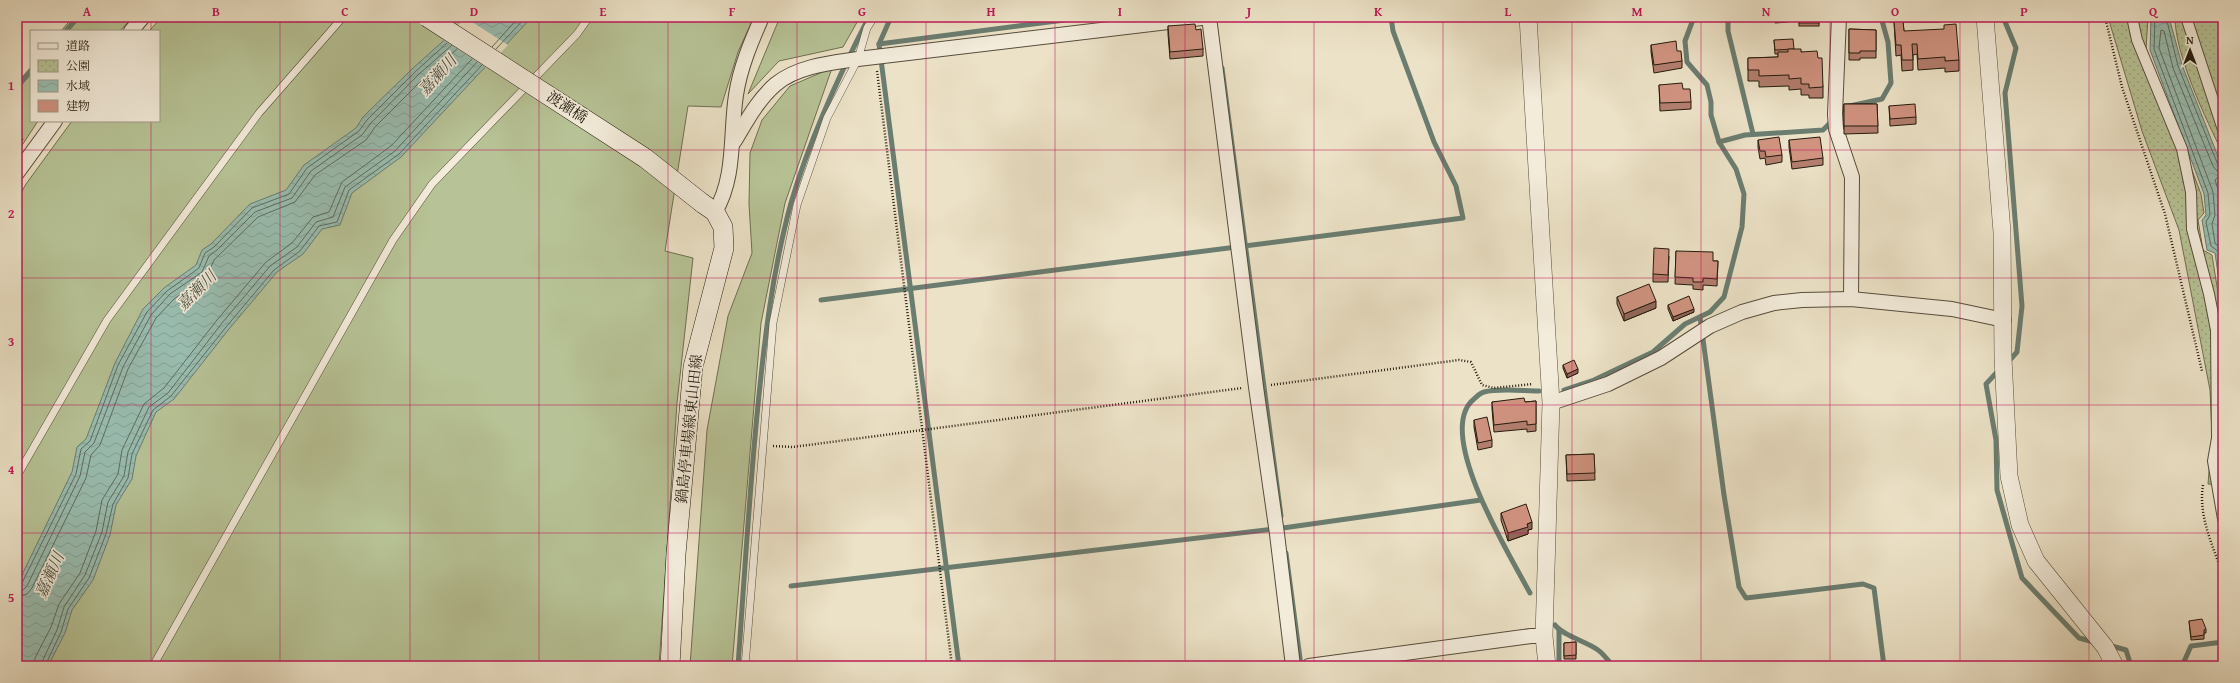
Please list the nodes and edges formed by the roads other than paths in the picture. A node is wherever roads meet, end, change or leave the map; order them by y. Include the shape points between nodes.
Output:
1 (143, 17) edge
2 (343, 17) edge
3 (427, 17) edge
4 (589, 17) edge
5 (762, 17) edge
6 (874, 17) edge
7 (1202, 17) edge
8 (1528, 17) edge
9 (1839, 17) edge
10 (1985, 17) edge
11 (2132, 17) edge
12 (2186, 17) edge
13 (132, 30) edge
14 (858, 59) junction
15 (54, 122) edge
16 (2223, 130) edge
17 (734, 142) junction
18 (17, 173) edge
19 (709, 208) junction
20 (1850, 299) junction
21 (2004, 320) junction
22 (1551, 403) junction
23 (17, 476) edge
24 (2223, 518) edge
25 (1544, 636) junction
26 (153, 666) edge
27 (670, 666) edge
28 (745, 666) edge
29 (1293, 666) edge
30 (1310, 666) edge
31 (1547, 666) edge
32 (2115, 666) edge

1 - 13 street
2 - 23 lane via 258,113 107,320
3 - 19 main road, 渡瀬橋, bridge via 645,158
4 - 26 lane via 577,34 432,184 393,240
5 - 17 street via 745,60 736,94
6 - 14 lane via 867,28
7 - 14 street
7 - 29 street via 1238,246
8 - 22 street
9 - 20 street via 1835,114 1836,129 1852,177
10 - 21 street via 2002,232
11 - 24 street via 2137,40 2182,150 2191,192 2192,228 2216,330 2217,438 2213,461
12 - 16 street
14 - 17 street via 834,62 793,74 776,84 755,107
14 - 28 lane via 827,118 797,205 773,322
15 - 18 street
17 - 19 street via 722,202
19 - 27 main road, 鍋島停車場線東山田線 via 722,227 724,248 693,367 676,554
20 - 21 street via 1952,309
20 - 22 street via 1774,303 1742,312 1710,326 1661,358 1608,384
21 - 32 street via 2003,366 2009,476 2020,525 2036,561 2102,642
22 - 25 street
25 - 30 street
25 - 31 street

